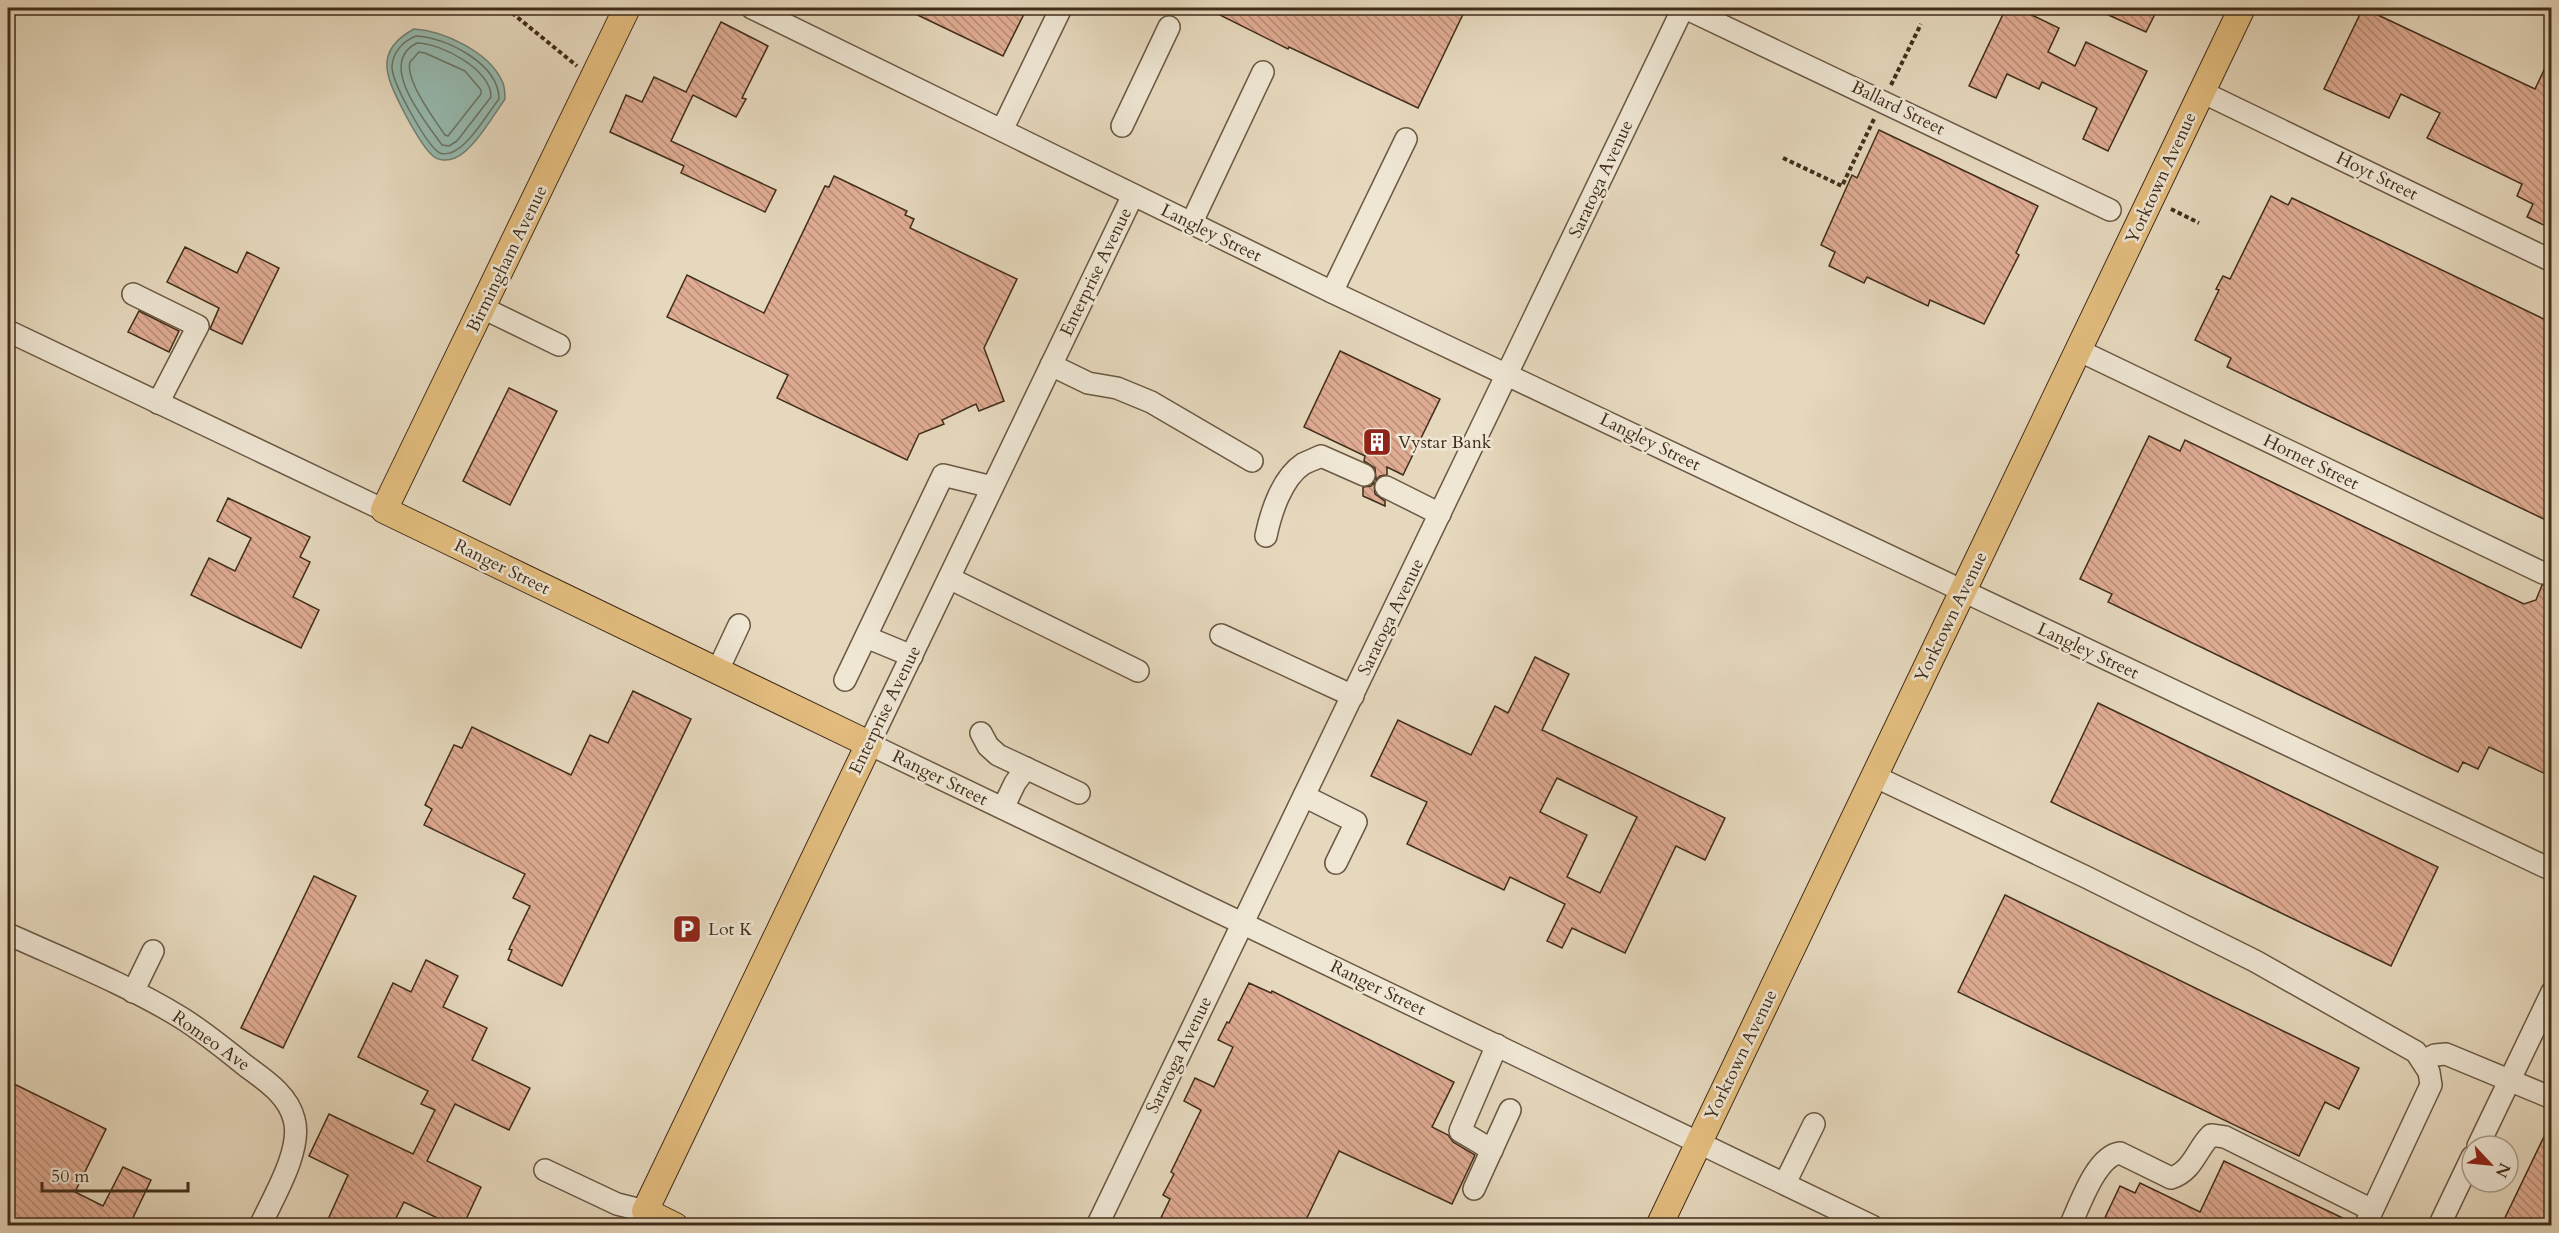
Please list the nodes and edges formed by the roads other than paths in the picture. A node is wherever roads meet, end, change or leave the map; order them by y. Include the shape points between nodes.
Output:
1 (627, 8) edge
2 (752, 8) edge
3 (1061, 8) edge
4 (1684, 8) edge
5 (2242, 8) edge
6 (1169, 27) dead end
7 (1263, 72) dead end
8 (2202, 92) junction
9 (1122, 126) dead end
10 (1002, 130) junction
11 (1406, 139) dead end
12 (1133, 195) junction
13 (2110, 210) dead end
14 (1191, 224) junction
15 (2552, 261) edge
16 (1332, 292) junction
17 (133, 294) dead end
18 (483, 308) junction
19 (8, 331) edge
20 (559, 345) dead end
21 (2078, 350) junction
22 (1051, 365) junction
23 (1507, 375) junction
24 (158, 403) junction
25 (1252, 461) dead end
26 (1364, 475) dead end
27 (992, 487) junction
28 (1386, 487) dead end
29 (384, 510) junction
30 (1440, 514) junction
31 (1266, 536) dead end
32 (2543, 573) dead end
33 (949, 578) junction
34 (1963, 591) junction
35 (739, 625) dead end
36 (1221, 634) dead end
37 (866, 637) junction
38 (912, 656) junction
39 (1138, 671) dead end
40 (717, 672) junction
41 (845, 680) dead end
42 (1353, 696) junction
43 (981, 733) dead end
44 (869, 744) junction
45 (1026, 768) junction
46 (1874, 776) junction
47 (1079, 793) dead end
48 (1304, 796) junction
49 (1003, 808) junction
50 (1336, 863) dead end
51 (2552, 870) edge
52 (1243, 923) junction
53 (8, 934) edge
54 (153, 951) dead end
55 (133, 992) junction
56 (2552, 992) edge
57 (1497, 1045) junction
58 (2423, 1061) junction
59 (2510, 1080) junction
60 (2552, 1098) edge
61 (1510, 1110) dead end
62 (1814, 1124) dead end
63 (2484, 1134) edge
64 (1699, 1142) junction
65 (1492, 1150) junction
66 (545, 1170) dead end
67 (2460, 1182) edge
68 (1785, 1183) junction
69 (1474, 1189) dead end
70 (641, 1218) edge
71 (2369, 1218) edge
72 (260, 1226) edge
73 (675, 1226) edge
74 (1097, 1226) edge
75 (1659, 1226) edge
76 (1872, 1226) edge
77 (2070, 1226) edge
78 (2439, 1226) edge

1 - 18 main road, Birmingham Avenue
2 - 10 street, Langley Street
3 - 10 street
4 - 13 street, Ballard Street
4 - 23 street, Saratoga Avenue
5 - 8 main road, Yorktown Avenue
6 - 9 street
7 - 14 street
8 - 15 street, Hoyt Street
8 - 21 main road, Yorktown Avenue
10 - 12 street, Langley Street
11 - 16 street
12 - 14 street, Langley Street
12 - 22 street, Enterprise Avenue
14 - 16 street, Langley Street
16 - 23 street, Langley Street
17 - 24 street via 198,326
18 - 20 street
18 - 29 main road, Birmingham Avenue
19 - 24 street, Ranger Street
21 - 32 street, Hornet Street
21 - 34 main road, Yorktown Avenue
22 - 25 street via 1088,383 1117,388 1151,402
22 - 27 street, Enterprise Avenue
23 - 30 street, Saratoga Avenue
23 - 34 street, Langley Street
24 - 29 street, Ranger Street
26 - 31 street via 1321,456 1303,464 1290,476
27 - 33 street, Enterprise Avenue
27 - 37 street via 943,475
28 - 30 street
29 - 40 main road, Ranger Street
30 - 42 street, Saratoga Avenue
33 - 38 street, Enterprise Avenue
33 - 39 street
34 - 46 main road, Yorktown Avenue
34 - 51 street, Langley Street
35 - 40 street
36 - 42 street
37 - 38 street
37 - 41 street
38 - 44 street, Enterprise Avenue
40 - 44 main road, Ranger Street
42 - 48 street, Saratoga Avenue
43 - 45 street via 998,755
44 - 49 street, Ranger Street
44 - 70 main road, Enterprise Avenue
45 - 47 street
45 - 49 street
46 - 58 street via 2267,967 2406,1045
46 - 64 main road, Yorktown Avenue
48 - 50 street via 1356,822
48 - 52 street, Saratoga Avenue
49 - 52 street, Ranger Street
52 - 57 street, Ranger Street
52 - 74 street, Saratoga Avenue
53 - 55 street, Romeo Ave
54 - 55 street
55 - 72 street, Romeo Ave via 181,1017 273,1087 288,1103 295,1120 295,1142
56 - 59 street
57 - 64 street, Ranger Street
57 - 65 street via 1460,1131
58 - 59 street via 2446,1054
58 - 71 street via 2431,1085
59 - 60 street
59 - 63 street
61 - 65 street
62 - 68 street
64 - 68 street, Ranger Street
64 - 75 main road, Yorktown Avenue
65 - 69 street
66 - 70 street
67 - 78 street
68 - 76 street, Ranger Street
70 - 73 main road
71 - 77 street via 2225,1137 2211,1136 2183,1174 2171,1178 2120,1153 2113,1154 2100,1164

